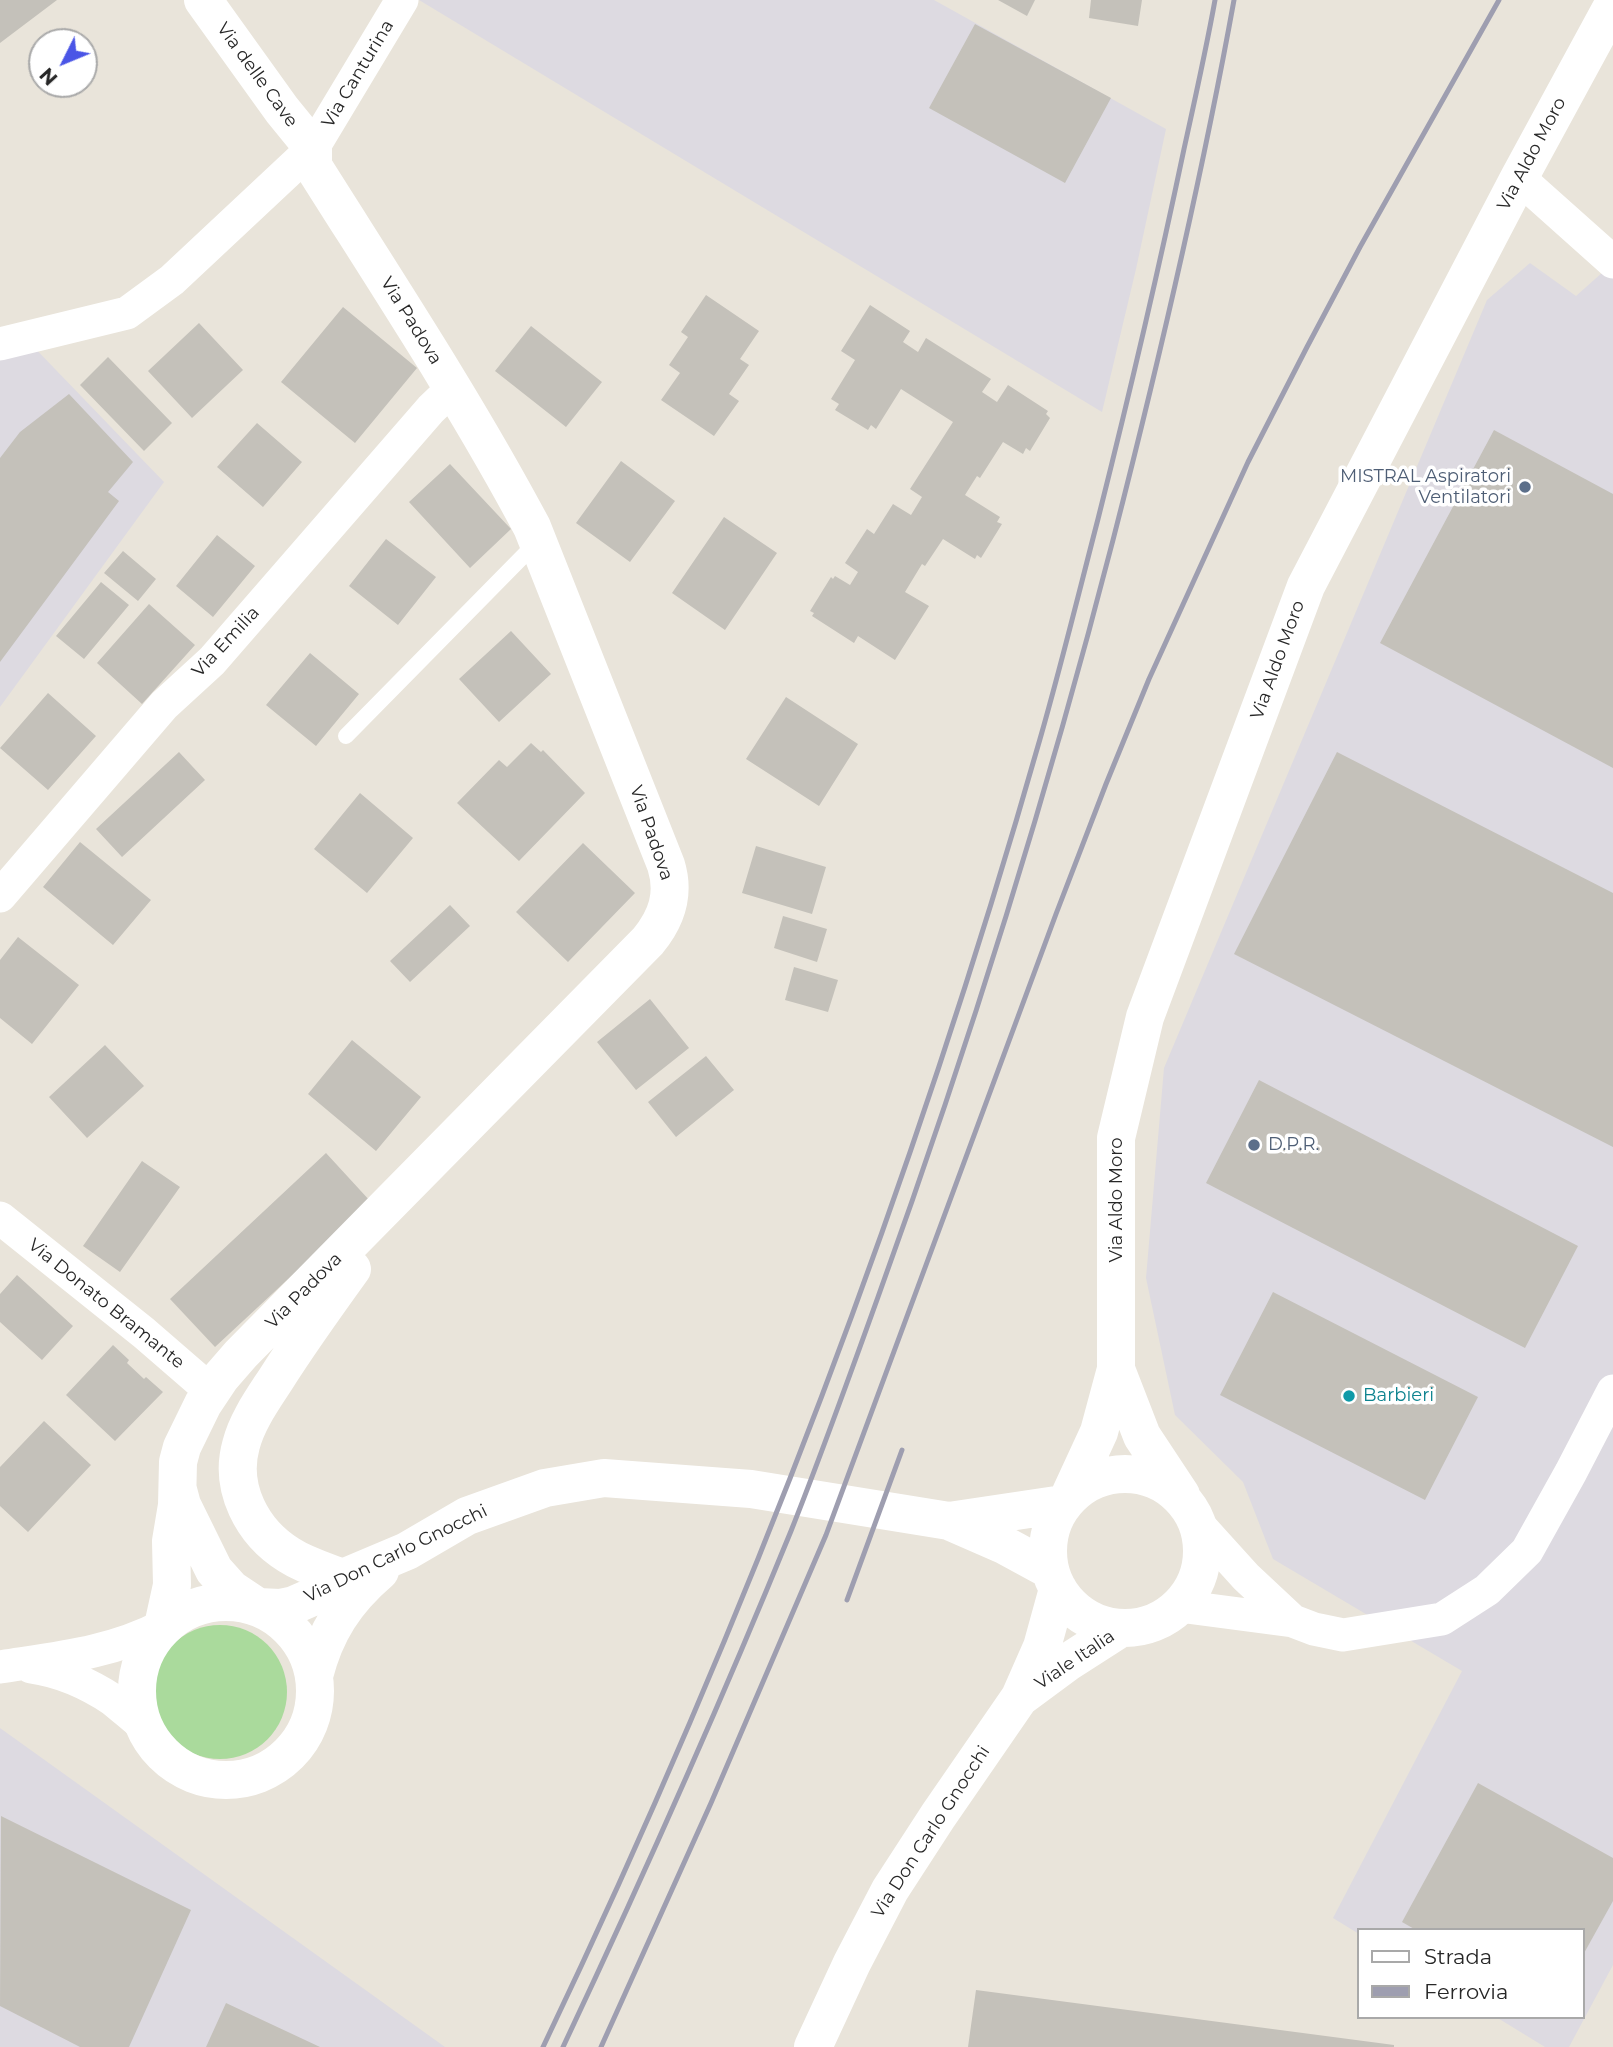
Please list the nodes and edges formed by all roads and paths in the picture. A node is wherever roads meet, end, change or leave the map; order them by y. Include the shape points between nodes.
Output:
1 (203, 0) edge
2 (402, 0) edge
3 (1613, 5) edge
4 (313, 148) junction
5 (1519, 178) junction
6 (1613, 262) edge
7 (0, 344) edge
8 (453, 388) junction
9 (539, 541) junction
10 (346, 736) dead end
11 (0, 896) edge
12 (396, 1198) junction
13 (0, 1219) edge
14 (1116, 1369) junction
15 (211, 1391) junction
16 (1613, 1391) edge
17 (178, 1490) junction
18 (1066, 1500) junction
19 (1191, 1512) junction
20 (949, 1521) junction
21 (407, 1551) junction
22 (343, 1578) junction
23 (1054, 1579) junction
24 (1180, 1606) junction
25 (258, 1607) junction
26 (1293, 1621) junction
27 (163, 1626) junction
28 (1121, 1628) junction
29 (9, 1666) edge
30 (314, 1676) junction
31 (1020, 1697) junction
32 (143, 1726) junction
33 (813, 2047) edge

1 - 4 street, Via delle Cave
2 - 4 street, Via Canturina
3 - 5 street, Via Aldo Moro
4 - 7 street, Via Canturina via 173,280 127,313
4 - 8 street, Via Padova via 313,166
5 - 6 street
5 - 14 street, Via Aldo Moro via 1306,586 1145,1017 1116,1138
8 - 9 street, Via Padova
8 - 11 street, Via Emilia via 212,661 164,705
9 - 10 lane
9 - 12 street, Via Padova via 666,865 669,904 660,926 644,946
12 - 15 street, Via Padova via 241,1354
12 - 22 street via 275,1380 240,1447 241,1492 260,1529 289,1555
13 - 15 street, Via Donato Bramante
14 - 18 street, Via Aldo Moro via 1099,1432
14 - 19 street, Via Aldo Moro via 1142,1436
15 - 17 street, Via Padova via 182,1447
16 - 26 street via 1527,1551 1487,1590 1442,1619 1398,1627 1343,1635
17 - 25 street via 214,1570 231,1589
17 - 27 street, Via Padova via 171,1541 172,1585
18 - 19 street via 1090,1482 1114,1474 1139,1474 1164,1483
18 - 20 street, Via Don Carlo Gnocchi
18 - 23 street via 1052,1525 1048,1548
19 - 24 street via 1203,1546 1201,1568
19 - 26 street via 1246,1577
20 - 21 street, Via Don Carlo Gnocchi via 751,1489 604,1478 545,1488 467,1516
20 - 23 street, Via Don Carlo Gnocchi via 1004,1545
21 - 22 street, Via Don Carlo Gnocchi
21 - 30 street via 377,1574 341,1613 321,1650
22 - 25 street, Via Don Carlo Gnocchi via 294,1605
23 - 28 street via 1074,1609 1096,1623
23 - 31 street, Viale Italia via 1042,1647
24 - 26 street
24 - 28 street via 1143,1627
25 - 27 street via 208,1602
25 - 30 street via 285,1623 304,1647
27 - 29 street via 118,1646
27 - 32 street via 147,1647 138,1672 136,1699
28 - 31 street, Viale Italia
29 - 32 street via 46,1669 81,1683 112,1700
30 - 32 street via 315,1705 306,1732 288,1756 265,1772 237,1780 208,1779 180,1769 158,1750
31 - 33 street, Via Don Carlo Gnocchi via 890,1890

